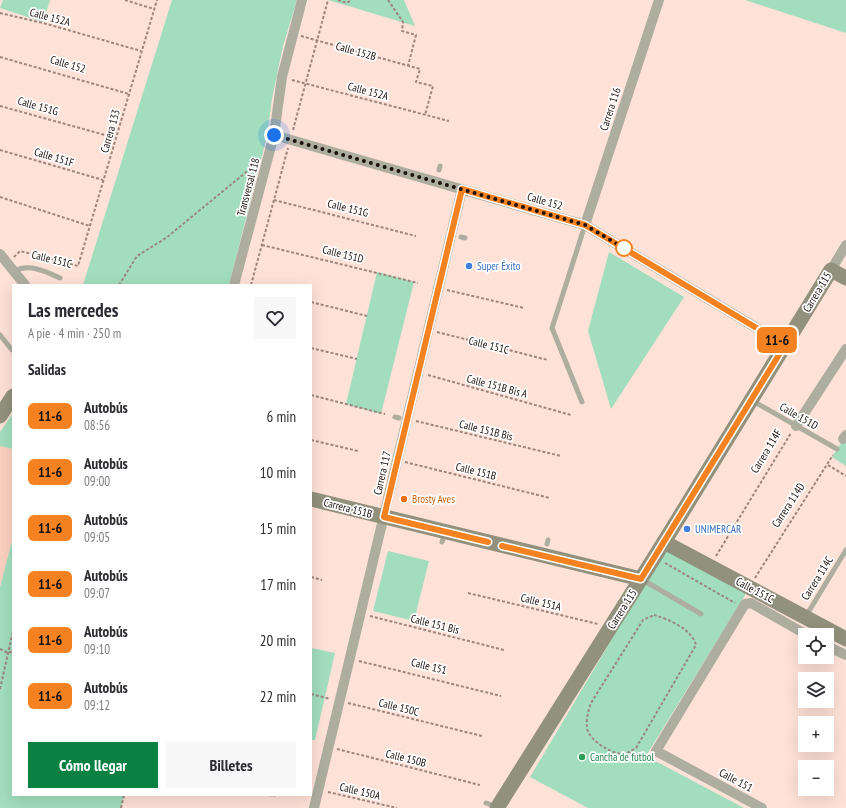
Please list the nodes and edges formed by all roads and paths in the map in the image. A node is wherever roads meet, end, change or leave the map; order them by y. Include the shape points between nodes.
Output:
1 (125, 0) edge
2 (157, 0) edge
3 (302, 0) edge
4 (338, 0) edge
5 (350, 0) edge
6 (388, 0) edge
7 (659, 0) edge
8 (154, 8) junction
9 (0, 13) edge
10 (293, 33) junction
11 (141, 51) junction
12 (0, 57) edge
13 (408, 66) junction
14 (282, 77) junction
15 (129, 94) junction
16 (0, 106) edge
17 (425, 115) junction
18 (449, 121) dead end
19 (274, 135) junction
20 (116, 138) junction
21 (0, 150) edge
22 (267, 161) junction
23 (103, 180) junction
24 (462, 189) junction
25 (0, 197) edge
26 (274, 200) dead end
27 (585, 225) junction
28 (90, 226) junction
29 (416, 236) dead end
30 (262, 245) dead end
31 (846, 245) edge
32 (0, 254) edge
33 (7, 262) junction
34 (78, 266) joint
35 (831, 270) junction
36 (15, 271) junction
37 (60, 278) dead end
38 (846, 278) edge
39 (418, 283) dead end
40 (24, 284) edge
41 (120, 284) edge
42 (234, 284) edge
43 (439, 288) junction
44 (312, 302) edge
45 (524, 308) dead end
46 (367, 316) dead end
47 (429, 330) junction
48 (0, 335) edge
49 (785, 345) junction
50 (312, 348) edge
51 (846, 349) edge
52 (12, 350) dead end
53 (357, 359) dead end
54 (548, 360) dead end
55 (419, 373) junction
56 (312, 395) edge
57 (12, 398) edge
58 (752, 400) junction
59 (582, 402) dead end
60 (385, 414) dead end
61 (571, 415) dead end
62 (0, 416) edge
63 (400, 418) junction
64 (796, 426) junction
65 (312, 440) edge
66 (837, 449) joint
67 (358, 452) dead end
68 (561, 456) dead end
69 (398, 460) junction
70 (828, 465) junction
71 (846, 476) edge
72 (550, 498) dead end
73 (312, 499) edge
74 (384, 517) junction
75 (664, 542) junction
76 (846, 550) edge
77 (655, 557) junction
78 (710, 566) junction
79 (312, 577) edge
80 (641, 579) junction
81 (322, 580) dead end
82 (749, 587) junction
83 (468, 593) dead end
84 (745, 605) junction
85 (361, 614) junction
86 (701, 614) dead end
87 (805, 617) junction
88 (610, 627) junction
89 (798, 631) edge
90 (12, 636) edge
91 (846, 639) edge
92 (0, 649) edge
93 (504, 650) dead end
94 (834, 650) edge
95 (12, 652) edge
96 (8, 654) junction
97 (846, 656) edge
98 (350, 659) junction
99 (0, 689) edge
100 (312, 694) edge
101 (501, 696) dead end
102 (340, 701) junction
103 (482, 736) dead end
104 (329, 747) junction
105 (656, 751) junction
106 (630, 752) junction
107 (480, 785) dead end
108 (319, 790) junction
109 (124, 796) edge
110 (491, 805) edge
111 (121, 808) edge
112 (314, 808) edge
113 (397, 808) edge
114 (762, 808) edge

1 - 8 path
2 - 8 path, Carrera 133
3 - 10 street, Transversal 118
4 - 5 path via 346,3
6 - 13 path via 403,22 402,31 416,35
7 - 27 street, Carrera 116
8 - 11 path, Carrera 133
9 - 11 path, Calle 152A
10 - 13 path, Calle 152B
10 - 14 street, Transversal 118
11 - 15 path, Carrera 133
12 - 15 path, Calle 152
13 - 17 path, Calle 152B via 420,69 416,82 433,86
14 - 17 path, Calle 152A
14 - 19 street, Transversal 118
15 - 20 path, Carrera 133
16 - 20 path, Calle 151G
17 - 18 path, Calle 152A
19 - 22 street, Transversal 118
19 - 24 street, Calle 152
20 - 23 path, Carrera 133
21 - 23 path, Calle 151F
22 - 41 path via 261,160 166,238 137,256
22 - 42 street, Transversal 118
23 - 28 path, Carrera 133
24 - 27 street, Calle 152
24 - 43 street, Carrera 117
25 - 28 path
26 - 29 path, Calle 151G
27 - 49 street, Calle 152
27 - 59 lane via 552,328
28 - 34 path, Carrera 133
30 - 39 path, Calle 151D
31 - 35 street, Carrera 115
32 - 33 street
33 - 34 path, Calle 151C via 20,251
33 - 36 street
35 - 38 street
35 - 49 street, Carrera 115
36 - 37 lane via 35,268
36 - 40 street
43 - 45 path
43 - 47 street, Carrera 117
44 - 46 path
47 - 54 path, Calle 151C
47 - 55 street, Carrera 117
48 - 52 lane
49 - 58 street, Carrera 115
50 - 53 path
51 - 64 street, Carrera 114F
55 - 61 path, Calle 151B Bis A
55 - 63 street, Carrera 117
56 - 60 path
57 - 62 street
58 - 64 lane, Calle 151D
58 - 75 street, Carrera 115
63 - 68 path, Calle 151B Bis
63 - 69 street, Carrera 117
64 - 66 lane, Calle 151D
64 - 78 path, Carrera 114F
65 - 67 path
66 - 70 path, Carrera 114D
69 - 72 path, Calle 151B
69 - 74 street, Carrera 117
70 - 71 path
70 - 82 path, Carrera 114D
73 - 74 street, Carrera 151B
74 - 80 street, Carrera 151B
74 - 85 street, Carrera 117
75 - 77 street, Carrera 115
75 - 78 street, Calle 151C
76 - 87 lane, Carrera 114C
77 - 80 street, Carrera 115
77 - 84 path
78 - 82 street, Calle 151C
79 - 81 path
80 - 86 lane
80 - 88 street, Carrera 115
82 - 87 street, Calle 151C
83 - 88 path, Calle 151A
84 - 89 street, Calle 151C
84 - 105 street
85 - 93 path, Calle 151 Bis
85 - 98 street, Carrera 117
87 - 91 street, Calle 151C
88 - 110 street, Carrera 115
90 - 96 path
92 - 96 path
94 - 97 street
95 - 96 path
96 - 99 path
98 - 101 path, Calle 151
98 - 102 street, Carrera 117
100 - 102 path, Calle 150C
102 - 103 path, Calle 150C
102 - 104 street, Carrera 117
104 - 107 path, Calle 150B
104 - 108 street, Carrera 117
105 - 106 path via 646,757 639,757
105 - 114 street, Calle 151
106 - 106 path via 636,748 696,645 689,632 654,615 643,620 591,703 588,713 587,727 592,738 620,754
108 - 112 street, Carrera 117
108 - 113 path, Calle 150A
109 - 111 path

